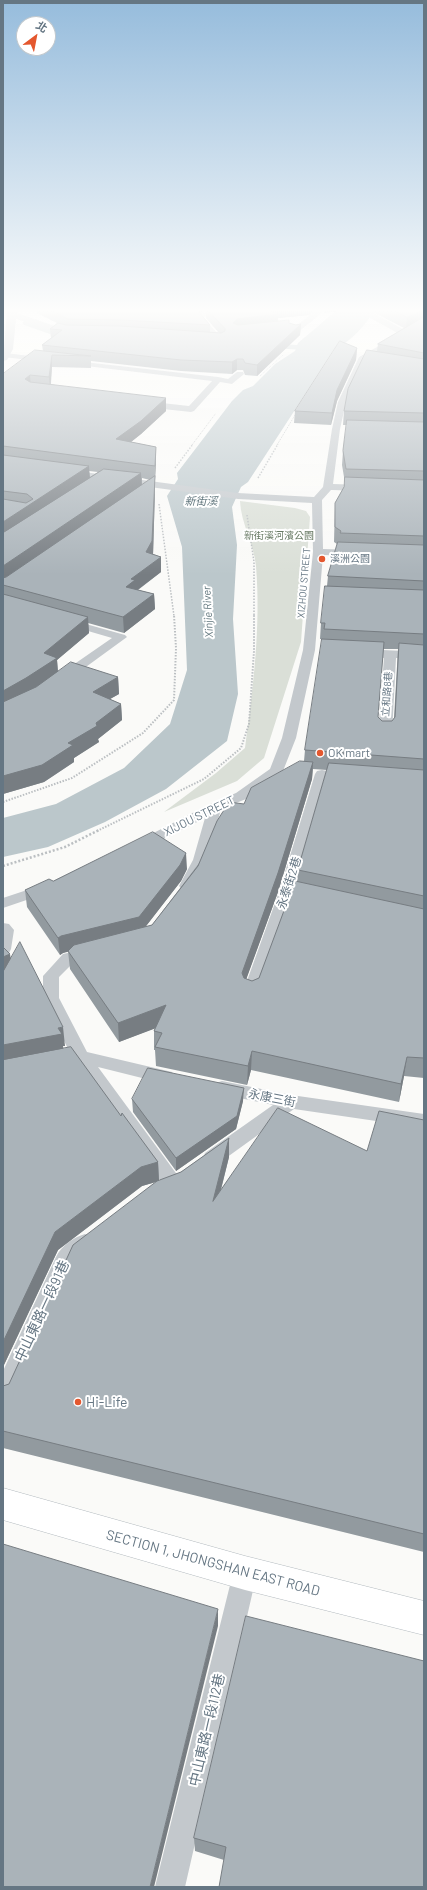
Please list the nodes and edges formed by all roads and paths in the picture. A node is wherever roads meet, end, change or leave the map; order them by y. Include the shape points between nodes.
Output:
1 (201, 398) edge
2 (344, 398) edge
3 (138, 403) edge
4 (219, 410) dead end
5 (296, 414) edge
6 (56, 472) edge
7 (102, 478) junction
8 (90, 486) edge
9 (161, 486) junction
10 (328, 487) junction
11 (376, 489) edge
12 (141, 494) edge
13 (243, 496) junction
14 (317, 500) junction
15 (318, 552) junction
16 (371, 554) edge
17 (55, 618) edge
18 (309, 650) junction
19 (324, 651) edge
20 (353, 652) edge
21 (390, 654) junction
22 (424, 656) edge
23 (52, 685) edge
24 (385, 734) edge
25 (276, 771) junction
26 (291, 772) edge
27 (306, 773) edge
28 (322, 774) junction
29 (338, 775) edge
30 (3, 802) edge
31 (215, 807) junction
32 (125, 853) edge
33 (3, 866) edge
34 (56, 884) edge
35 (287, 892) junction
36 (180, 895) edge
37 (302, 896) edge
38 (3, 903) edge
39 (3, 928) edge
40 (3, 949) edge
41 (104, 950) edge
42 (251, 992) edge
43 (81, 1057) junction
44 (58, 1061) edge
45 (186, 1081) edge
46 (208, 1086) edge
47 (291, 1102) junction
48 (424, 1121) edge
49 (102, 1229) edge
50 (3, 1395) edge
51 (3, 1504) edge
52 (245, 1574) junction
53 (424, 1618) edge
54 (170, 1887) edge

1 - 3 lane via 191,409
2 - 10 lane
4 - 9 path
5 - 13 path
6 - 7 lane
7 - 8 lane
7 - 9 lane
9 - 12 lane
9 - 13 lane
9 - 30 path via 158,496 172,593 176,648 174,700 143,733 107,758 72,778
10 - 11 lane
10 - 14 lane
13 - 14 lane
13 - 33 path via 254,562 254,651 249,724 241,748 204,779 65,847
14 - 15 lane, XIZHOU STREET
15 - 16 lane
15 - 18 lane, XIZHOU STREET via 318,596
17 - 23 lane via 121,637
18 - 19 lane
18 - 25 lane, XIJOU STREET via 289,738
20 - 21 lane
21 - 22 lane
21 - 24 lane, 立和路8巷
25 - 26 lane
25 - 31 lane, XIJOU STREET via 241,796
27 - 28 lane
28 - 29 lane
28 - 35 lane, 永泰街2巷
31 - 32 lane, XIJOU STREET
31 - 36 lane via 200,860
34 - 38 lane
35 - 37 lane
35 - 42 lane, 永泰街2巷
39 - 40 lane via 6,930
41 - 43 lane via 68,958 51,976 51,998
43 - 44 lane
43 - 45 lane
43 - 47 lane via 179,1180
46 - 47 lane, 永康三街
47 - 48 lane, 永康三街
49 - 50 lane, 中山東路一段91巷 via 66,1257
51 - 52 main road, SECTION 1, JHONGSHAN EAST ROAD
52 - 53 main road, SECTION 1, JHONGSHAN EAST ROAD
52 - 54 lane, 中山東路一段112巷

